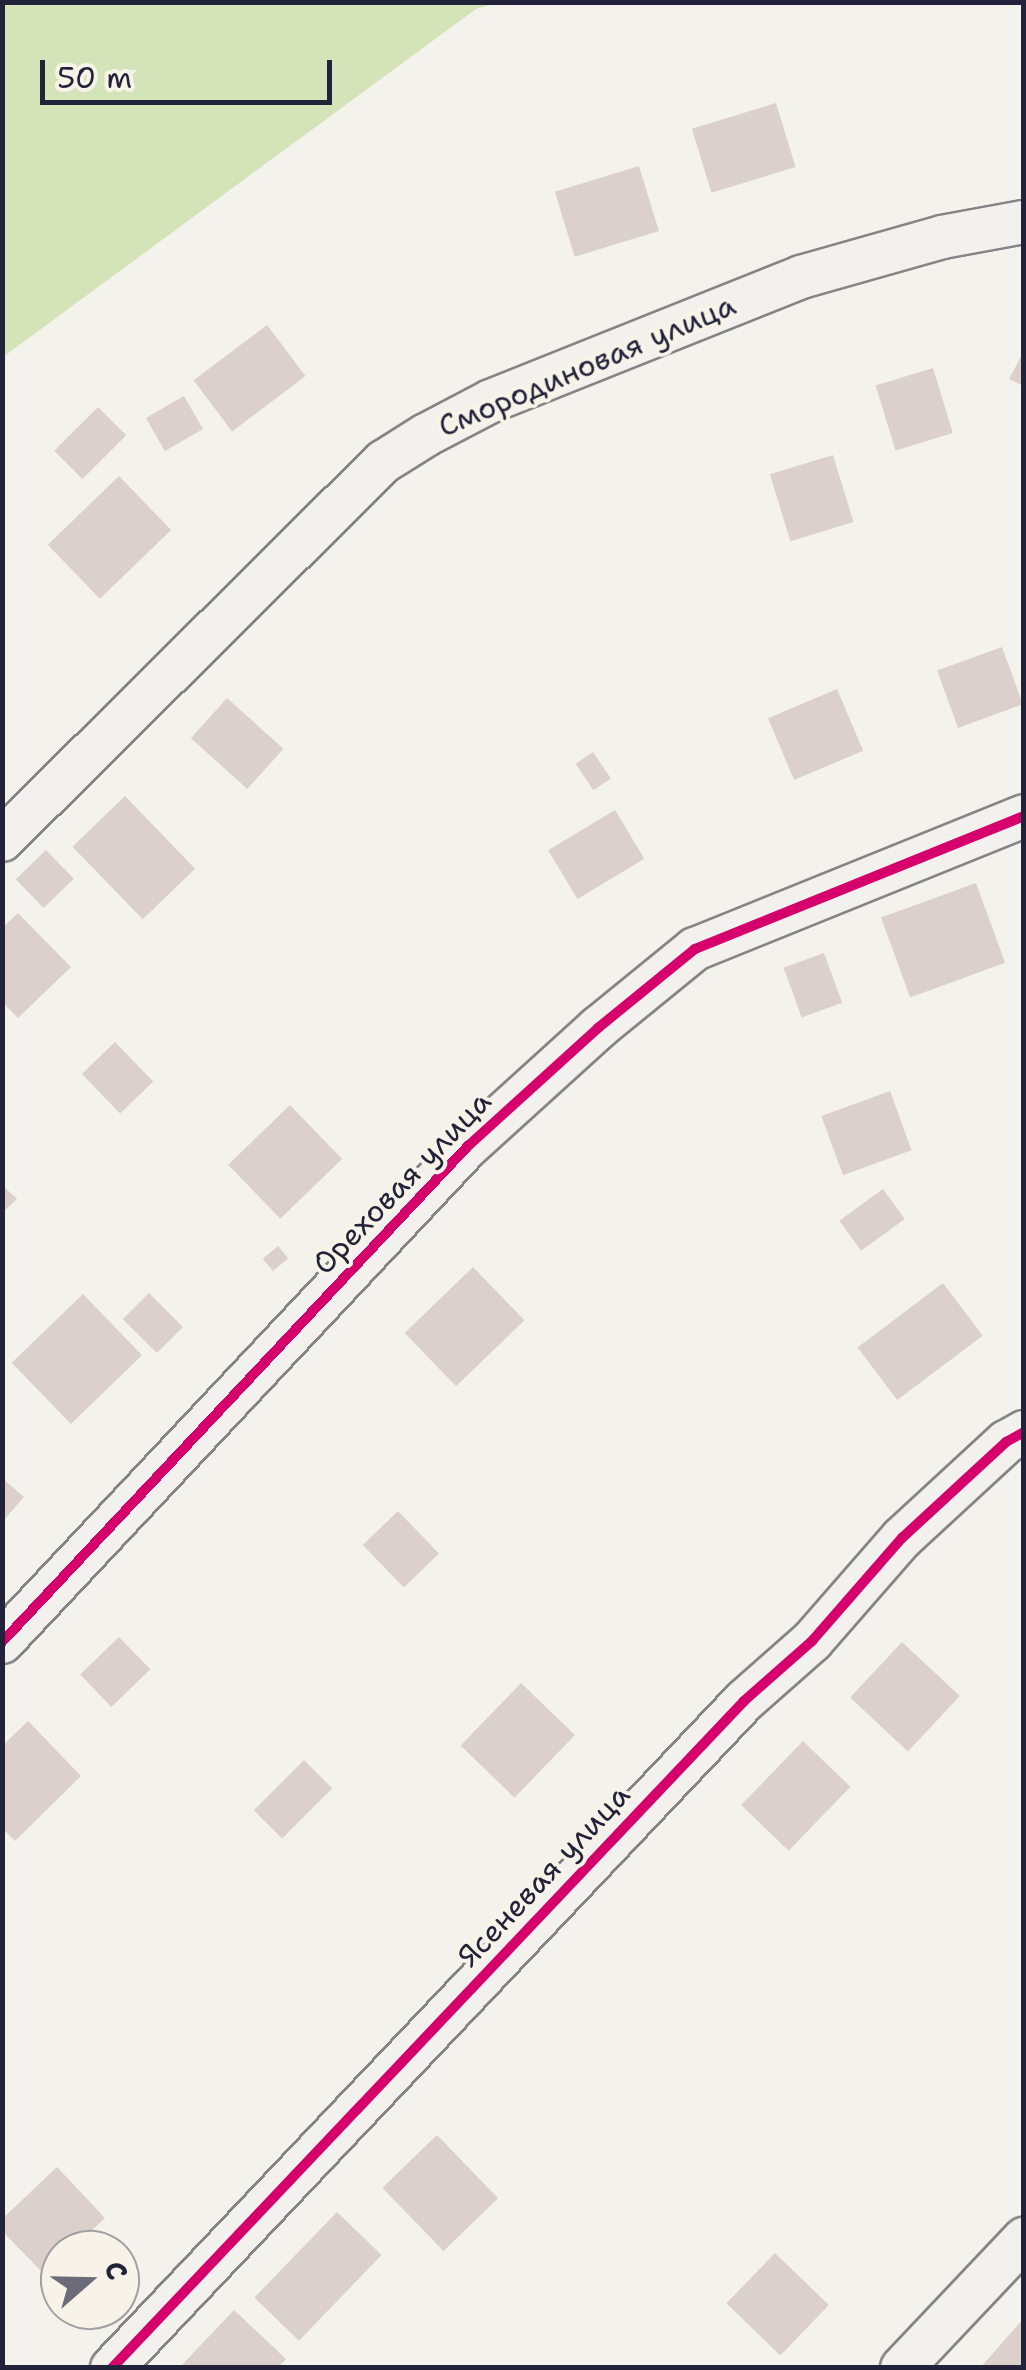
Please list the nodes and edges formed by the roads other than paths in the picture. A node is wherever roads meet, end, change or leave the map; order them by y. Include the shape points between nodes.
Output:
1 (1024, 222) edge
2 (1024, 816) edge
3 (2, 840) edge
4 (1024, 1432) edge
5 (2, 1642) edge
6 (1024, 2239) edge
7 (112, 2368) edge
8 (902, 2368) edge

1 - 3 street, Смородиновая улица via 942,237 802,277 491,401 426,435 383,462
2 - 5 street, Ореховая улица via 695,950 598,1028 468,1146
4 - 7 street, Ясеневая улица via 902,1538 812,1642 731,1715
6 - 8 street

